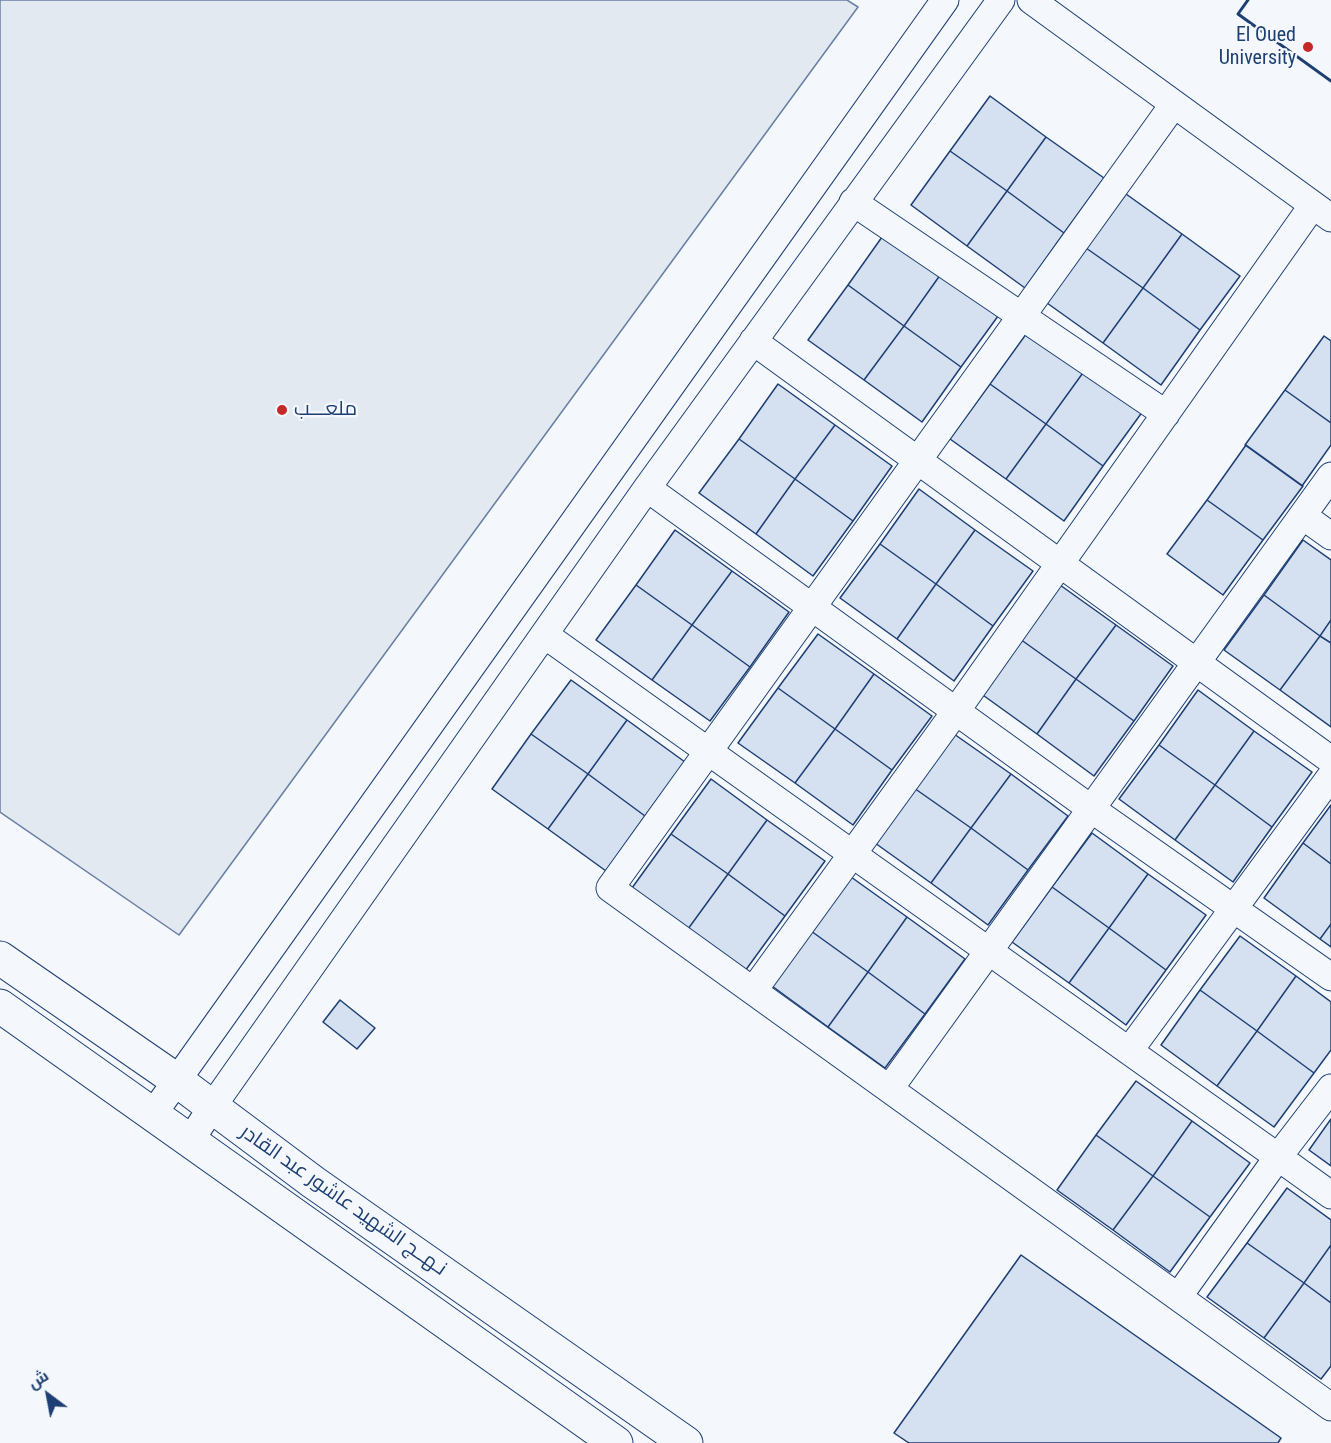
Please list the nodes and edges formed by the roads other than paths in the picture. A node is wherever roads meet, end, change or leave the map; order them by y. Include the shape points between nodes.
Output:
1 (945, 0) edge
2 (1001, 0) edge
3 (1044, 4) edge
4 (1174, 104) junction
5 (853, 202) junction
6 (1322, 212) edge
7 (1022, 317) junction
8 (753, 341) junction
9 (1166, 414) junction
10 (918, 461) junction
11 (1331, 477) edge
12 (647, 488) junction
13 (1303, 516) junction
14 (1331, 536) edge
15 (1061, 563) junction
16 (813, 609) junction
17 (545, 635) junction
18 (1197, 663) junction
19 (956, 711) junction
20 (707, 751) junction
21 (1331, 760) edge
22 (1331, 776) edge
23 (1090, 808) junction
24 (850, 855) junction
25 (1234, 910) junction
26 (988, 953) junction
27 (0, 958) edge
28 (1331, 977) edge
29 (753, 991) junction
30 (0, 1006) edge
31 (1129, 1051) junction
32 (175, 1079) junction
33 (890, 1088) junction
34 (1331, 1088) edge
35 (212, 1107) junction
36 (153, 1113) junction
37 (190, 1141) junction
38 (1278, 1157) junction
39 (1331, 1195) edge
40 (1178, 1297) junction
41 (1331, 1407) edge
42 (616, 1443) edge
43 (686, 1443) edge

1 - 32 street
2 - 5 street
3 - 4 street
4 - 6 street
4 - 7 street
5 - 7 street
5 - 8 street
6 - 9 street
7 - 9 street
7 - 10 street
8 - 10 street
8 - 12 street
9 - 15 street
10 - 15 street
10 - 16 street
11 - 13 street
12 - 16 street
12 - 17 street
13 - 14 street
13 - 18 street
15 - 18 street
15 - 19 street
16 - 19 street
16 - 20 street
17 - 20 street
17 - 35 street
18 - 21 street
18 - 23 street
19 - 23 street
19 - 24 street
20 - 24 street
20 - 29 street via 610,888
22 - 25 street
23 - 25 street
23 - 26 street
24 - 26 street
24 - 29 street
25 - 28 street
25 - 31 street
26 - 31 street
26 - 33 street
27 - 32 main road, نـهــج الشهيد عاشور عبد القادر
29 - 33 street
30 - 36 main road, نـهــج الشهيد عاشور عبد القادر
31 - 38 street
32 - 35 main road, نـهــج الشهيد عاشور عبد القادر
32 - 36 street
33 - 40 street
34 - 38 street
35 - 37 street
35 - 43 main road, نـهــج الشهيد عاشور عبد القادر
36 - 37 main road, نـهــج الشهيد عاشور عبد القادر
37 - 42 main road, نـهــج الشهيد عاشور عبد القادر
38 - 39 street
38 - 40 street
40 - 41 street

